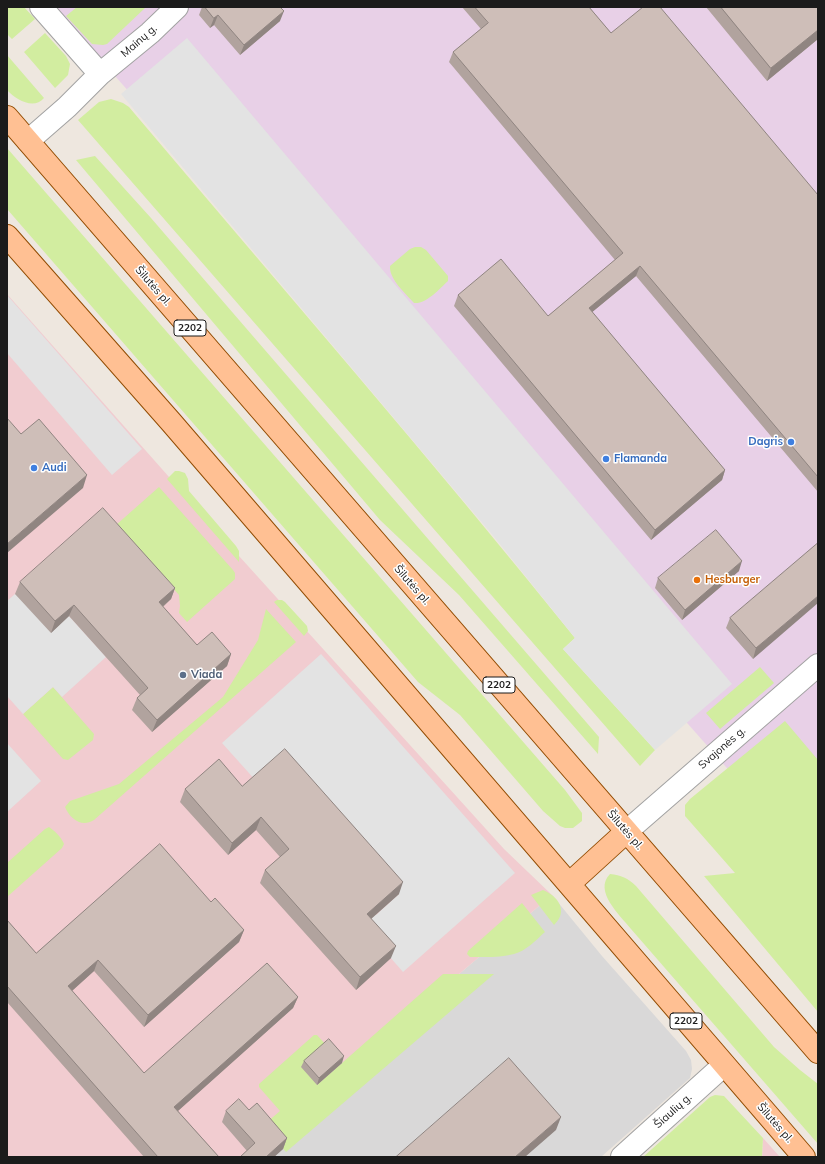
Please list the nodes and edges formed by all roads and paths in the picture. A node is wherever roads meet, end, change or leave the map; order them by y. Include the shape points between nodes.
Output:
1 (41, 7) edge
2 (177, 7) edge
3 (100, 74) junction
4 (7, 117) edge
5 (28, 141) junction
6 (7, 236) edge
7 (818, 665) edge
8 (626, 832) junction
9 (569, 884) junction
10 (818, 1052) edge
11 (724, 1065) junction
12 (622, 1157) edge
13 (804, 1157) edge

1 - 3 street
2 - 3 street, Mainų g.
3 - 5 street, Mainų g.
4 - 5 main road, Šilutės pl. / 2202
5 - 8 main road, Šilutės pl. / 2202
6 - 9 main road, Šilutės pl. / 2202
7 - 8 street, Svajonės g.
8 - 9 main road
8 - 10 main road, Šilutės pl. / 2202
9 - 11 main road, Šilutės pl. / 2202
11 - 12 street, Šiaulių g.
11 - 13 main road, Šilutės pl. / 2202

